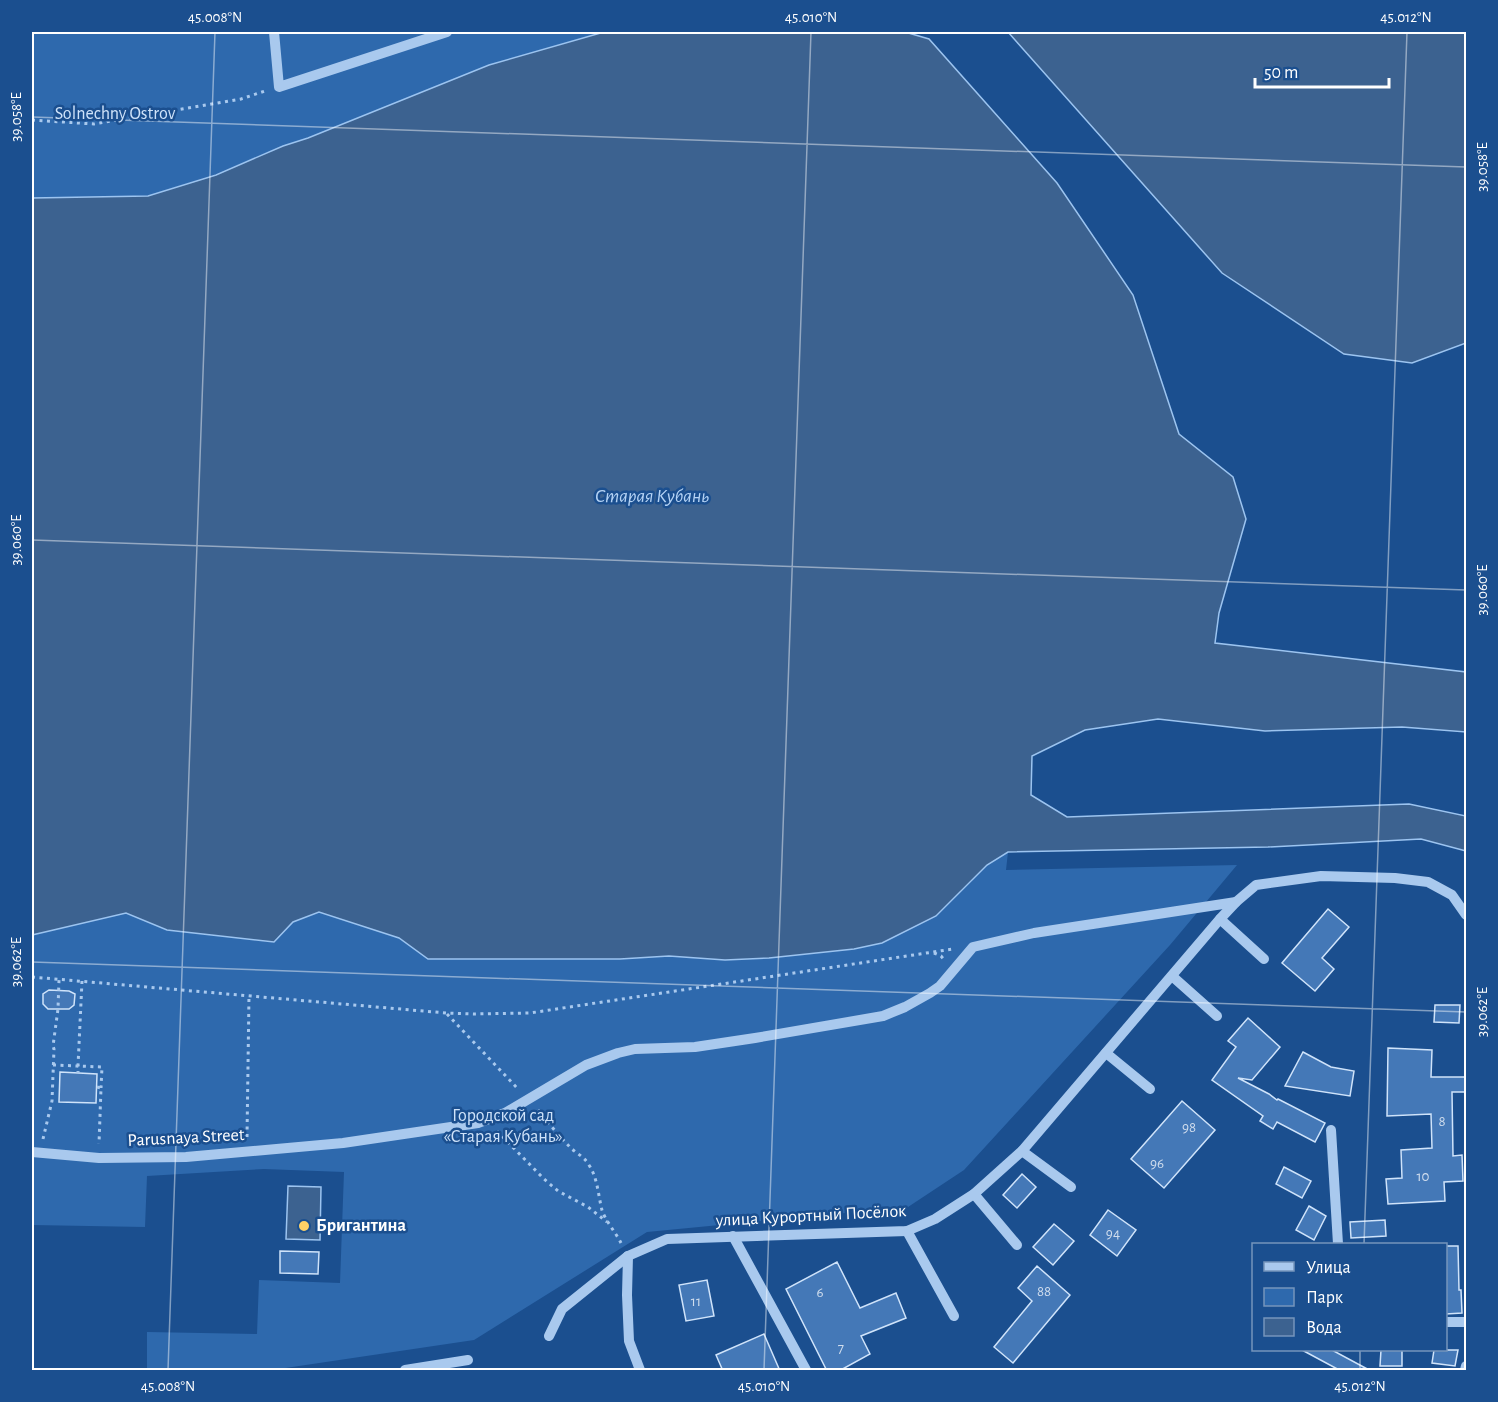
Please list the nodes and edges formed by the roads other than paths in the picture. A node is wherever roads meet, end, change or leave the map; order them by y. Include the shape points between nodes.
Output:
1 (274, 32) edge
2 (447, 32) edge
3 (1236, 902) junction
4 (1467, 915) edge
5 (1220, 919) junction
6 (1264, 958) dead end
7 (1172, 976) junction
8 (1217, 1017) dead end
9 (1106, 1053) junction
10 (1150, 1089) dead end
11 (1331, 1130) dead end
12 (1022, 1151) junction
13 (35, 1153) edge
14 (1071, 1187) dead end
15 (974, 1194) junction
16 (907, 1231) junction
17 (733, 1236) junction
18 (1338, 1243) edge
19 (1017, 1245) dead end
20 (628, 1256) junction
21 (954, 1316) dead end
22 (1447, 1322) edge
23 (1467, 1322) edge
24 (549, 1336) dead end
25 (468, 1360) dead end
26 (405, 1371) edge
27 (640, 1371) edge
28 (806, 1371) edge

1 - 2 street via 279,87
3 - 4 street, улица Курортный Посёлок via 1256,885 1321,876 1395,878 1428,882 1452,895
3 - 5 street, улица Курортный Посёлок
3 - 13 street, Parusnaya Street via 1034,933 973,947 940,986 883,1016 695,1047 618,1053 586,1065 505,1113 478,1123 343,1143 186,1157 99,1158
5 - 6 street
5 - 7 street, улица Курортный Посёлок
7 - 8 street
7 - 9 street, улица Курортный Посёлок
9 - 10 street
9 - 12 street, улица Курортный Посёлок
11 - 18 street
12 - 14 street
12 - 15 street, улица Курортный Посёлок
15 - 16 street, улица Курортный Посёлок via 935,1219
15 - 19 street
16 - 17 street, улица Курортный Посёлок
16 - 21 street
17 - 20 street, улица Курортный Посёлок via 667,1239
17 - 28 street
20 - 24 street, улица Курортный Посёлок via 562,1309
20 - 27 street via 628,1341
22 - 23 street
25 - 26 street

